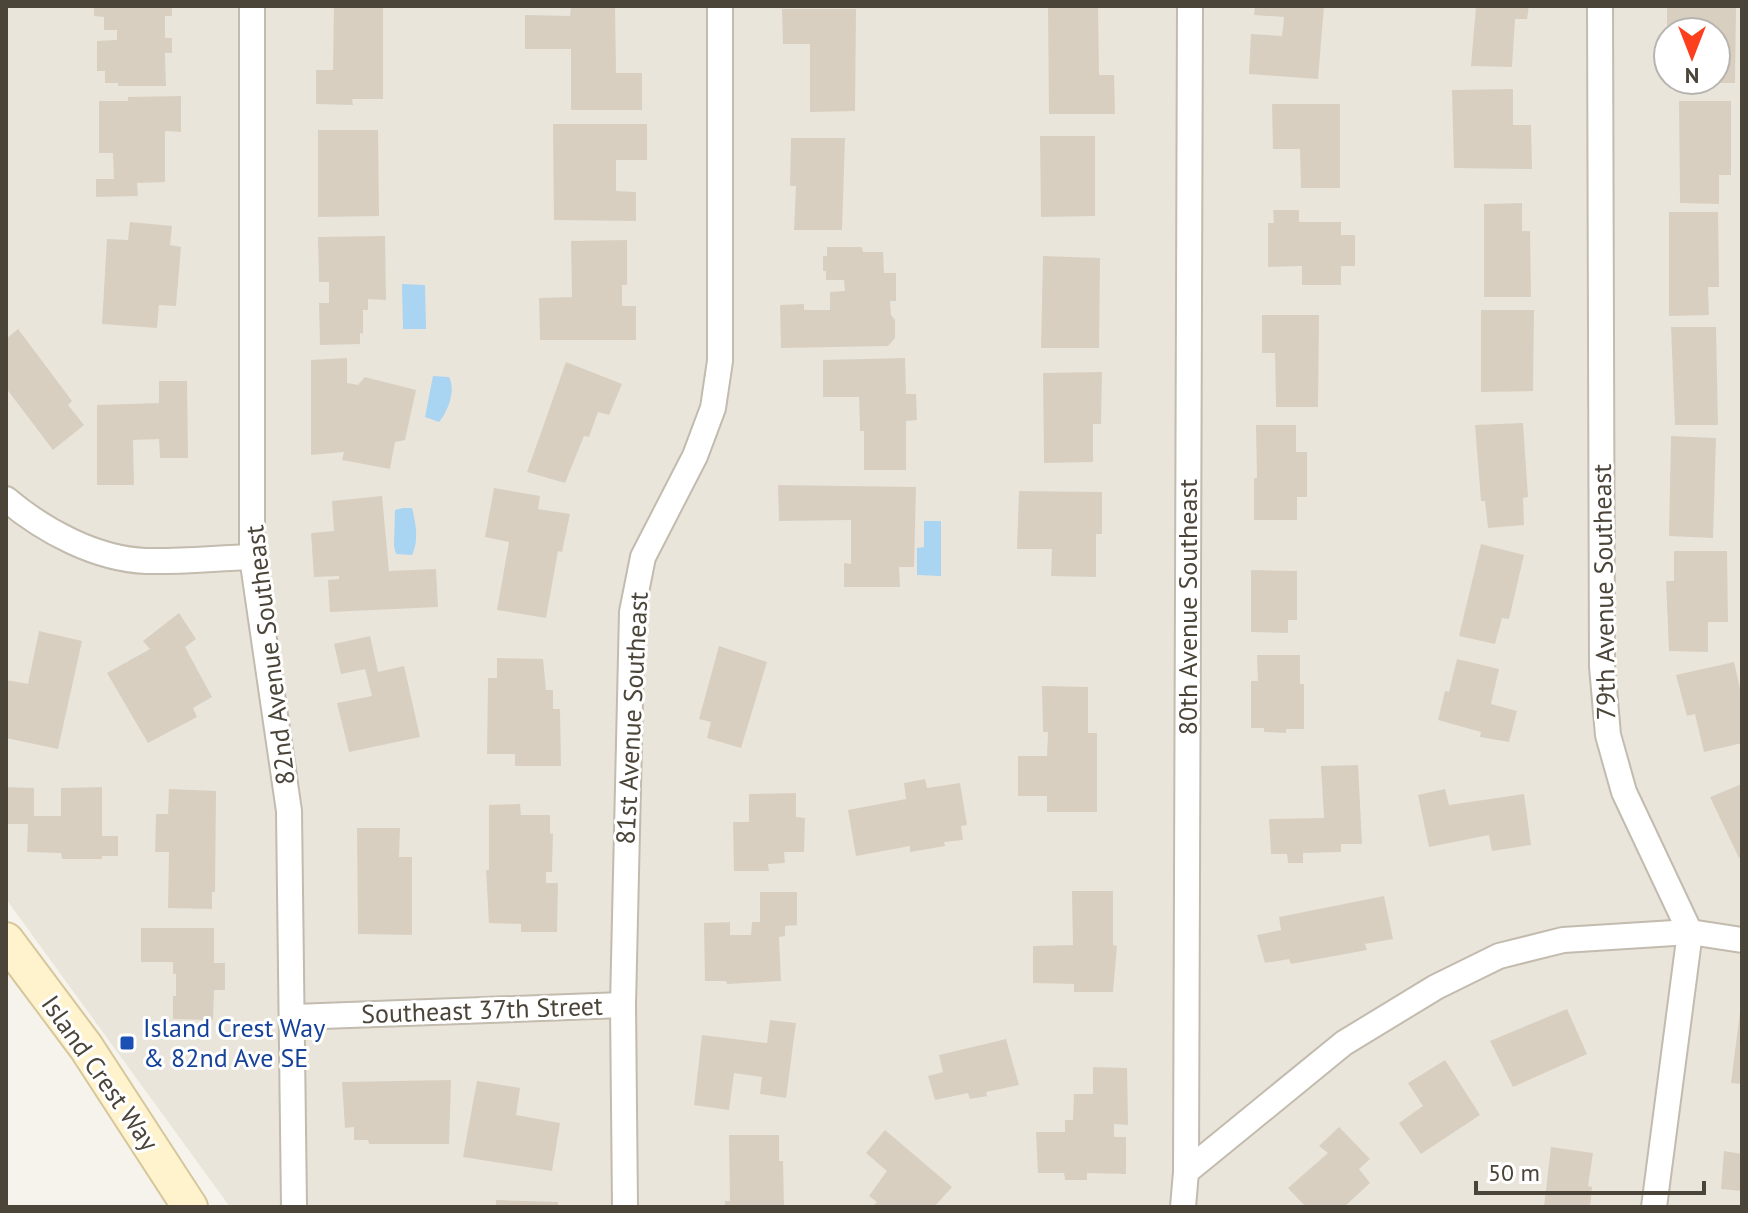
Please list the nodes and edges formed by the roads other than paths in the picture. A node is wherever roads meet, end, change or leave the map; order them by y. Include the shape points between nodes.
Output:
1 (252, 6) edge
2 (720, 6) edge
3 (1190, 6) edge
4 (1600, 6) edge
5 (6, 499) edge
6 (252, 557) junction
7 (1690, 932) junction
8 (6, 940) edge
9 (1742, 940) edge
10 (623, 1005) junction
11 (294, 1017) junction
12 (1186, 1172) junction
13 (190, 1207) edge
14 (294, 1207) edge
15 (625, 1207) edge
16 (1183, 1207) edge
17 (1654, 1207) edge

1 - 6 street, 82nd Avenue Southeast
2 - 10 street, 81st Avenue Southeast via 720,361 713,408 695,456 643,557 632,612
3 - 12 street, 80th Avenue Southeast
4 - 7 street, 79th Avenue Southeast via 1602,666 1608,735 1624,792
5 - 6 street via 35,522 99,552 144,561
6 - 11 street, 82nd Avenue Southeast via 289,811
7 - 9 street
7 - 12 street via 1563,940 1499,956 1344,1043
7 - 17 street
8 - 13 main road, Island Crest Way via 86,1047
10 - 11 street, Southeast 37th Street
10 - 15 street, 81st Avenue Southeast
11 - 14 street, 82nd Avenue Southeast
12 - 16 street, 80th Avenue Southeast

